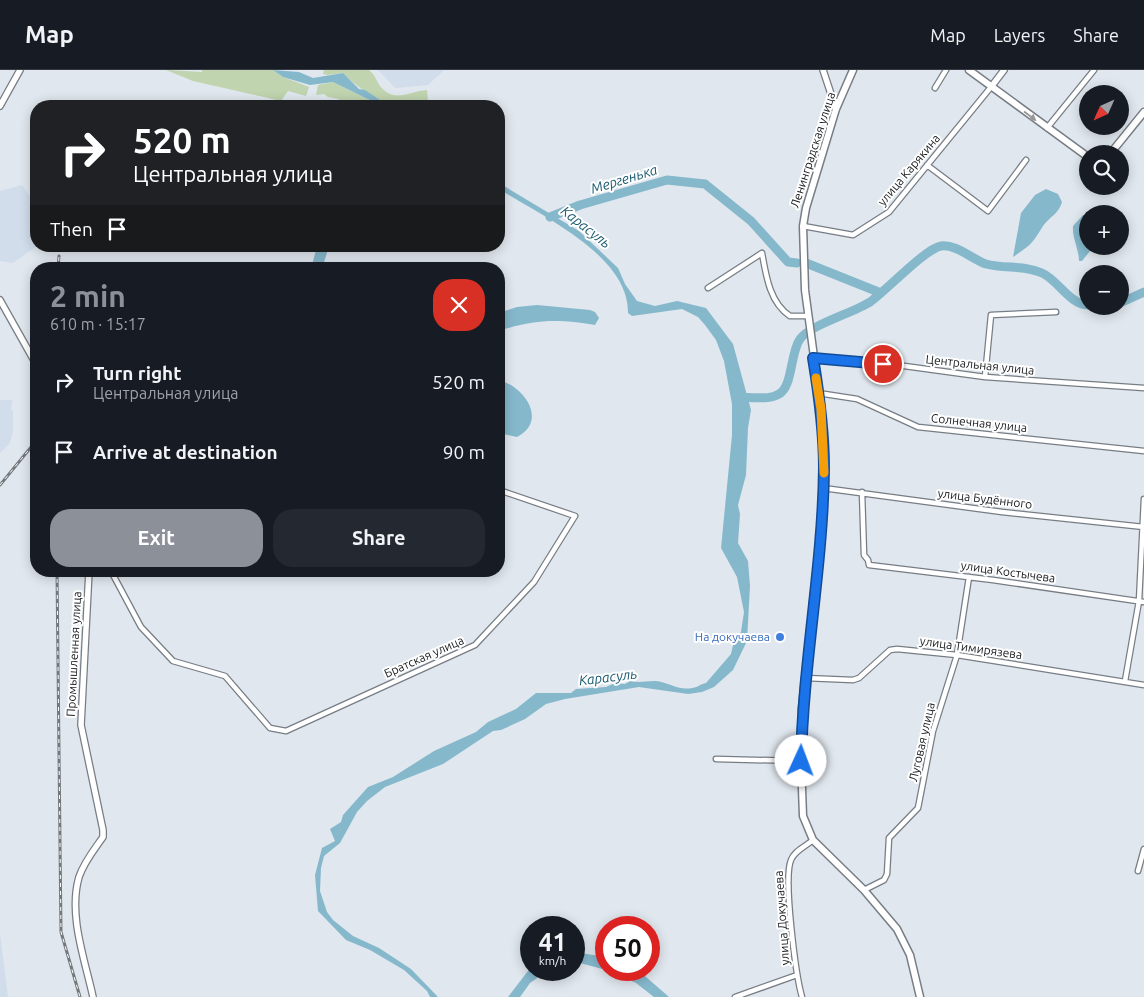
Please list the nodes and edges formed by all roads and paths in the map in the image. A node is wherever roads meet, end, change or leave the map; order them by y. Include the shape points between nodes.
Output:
1 (20, 70) edge
2 (823, 70) edge
3 (853, 70) edge
4 (946, 70) edge
5 (969, 70) edge
6 (1004, 70) edge
7 (1094, 70) edge
8 (991, 86) junction
9 (935, 88) dead end
10 (0, 106) edge
11 (836, 109) junction
12 (1144, 112) edge
13 (1047, 128) junction
14 (1117, 145) edge
15 (1079, 151) edge
16 (1026, 160) dead end
17 (927, 165) junction
18 (803, 226) junction
19 (708, 288) dead end
20 (0, 300) edge
21 (1056, 312) dead end
22 (807, 316) junction
23 (30, 353) edge
24 (813, 358) junction
25 (985, 377) junction
26 (1144, 388) edge
27 (818, 392) junction
28 (1144, 450) edge
29 (823, 488) junction
30 (505, 492) edge
31 (862, 492) junction
32 (1144, 499) edge
33 (1143, 527) edge
34 (89, 577) edge
35 (114, 577) edge
36 (969, 577) junction
37 (1142, 602) edge
38 (957, 655) junction
39 (804, 678) junction
40 (1125, 681) junction
41 (1144, 685) edge
42 (716, 759) dead end
43 (801, 761) junction
44 (813, 840) junction
45 (1144, 850) edge
46 (1138, 870) dead end
47 (864, 890) junction
48 (797, 975) junction
49 (93, 997) edge
50 (735, 997) edge
51 (802, 997) edge
52 (920, 997) edge

1 - 10 street
2 - 11 street
3 - 11 main road, Ленинградская улица
4 - 9 street
5 - 8 main road
6 - 8 street, улица Карякина
7 - 13 street
8 -> 13 main road
8 - 17 street, улица Карякина
11 - 18 main road, Ленинградская улица
12 - 14 main road
13 - 15 main road
16 - 17 street via 988,210
17 - 18 street, улица Карякина via 889,212 853,234
18 - 22 main road, Ленинградская улица
19 - 22 street via 762,253 776,304 790,316
20 - 23 street
21 - 25 street via 991,315
22 - 24 main road, Ленинградская улица
24 - 25 street, Центральная улица
24 - 27 main road
25 - 26 street, Центральная улица
27 - 28 street, Солнечная улица via 857,399 918,427
27 - 29 main road
29 - 31 street, улица Будённого
29 - 39 main road
30 - 35 street, Братская улица via 575,516 534,582 475,646 286,731 270,728 225,676 173,660 141,628
31 - 33 street, улица Будённого via 1002,512
31 - 36 street, улица Костычева via 863,551 869,565
32 - 33 street
33 - 37 street
34 - 49 street, Промышленная улица via 81,725 103,837 80,875 76,890 79,931
36 - 37 street, улица Костычева
36 - 38 street, Луговая улица
37 - 40 street
38 - 39 street, улица Тимирязева via 890,650 853,680
38 - 40 street, улица Тимирязева
38 - 47 street, Луговая улица via 933,731 918,808 888,838 884,880
39 - 43 main road
40 - 41 street, улица Тимирязева
42 - 43 street
43 - 44 main road via 803,816
44 - 47 main road
44 - 48 street, улица Докучаева via 793,856 789,867
45 - 46 street
47 - 52 main road via 897,929 910,955
48 - 50 street
48 - 51 street, улица Докучаева

